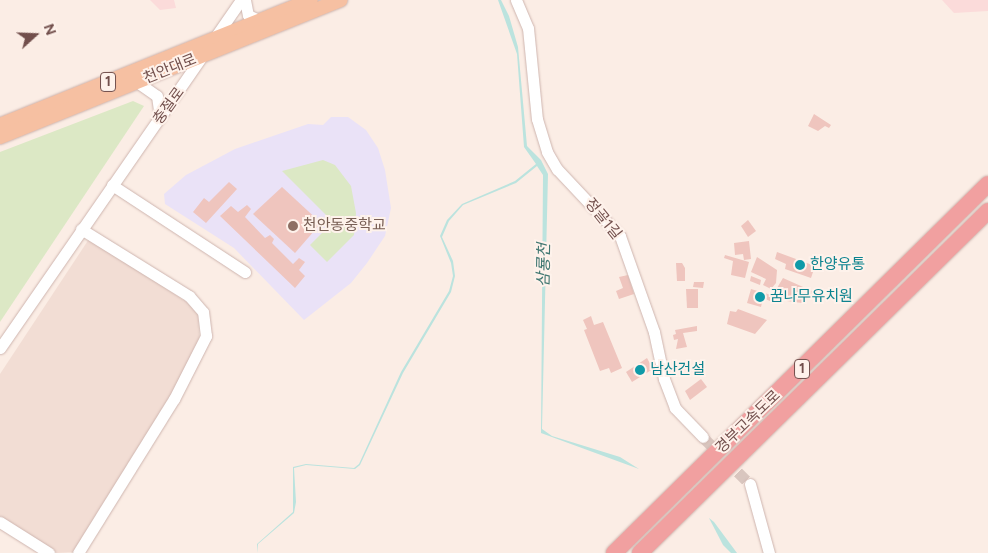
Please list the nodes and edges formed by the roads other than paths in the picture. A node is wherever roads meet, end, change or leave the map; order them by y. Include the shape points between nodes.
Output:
1 (241, 0) edge
2 (245, 0) edge
3 (311, 0) edge
4 (340, 0) edge
5 (516, 0) edge
6 (261, 20) junction
7 (216, 39) junction
8 (205, 55) junction
9 (137, 82) junction
10 (160, 118) junction
11 (0, 125) edge
12 (0, 137) edge
13 (988, 184) edge
14 (112, 186) junction
15 (988, 211) edge
16 (81, 229) junction
17 (245, 272) dead end
18 (0, 348) edge
19 (832, 365) junction
20 (703, 437) tunnel mouth
21 (750, 484) tunnel mouth
22 (0, 522) edge
23 (49, 553) edge
24 (78, 553) edge
25 (614, 553) edge
26 (640, 553) edge
27 (652, 553) edge
28 (769, 553) edge

1 - 7 street, 충절로
2 - 6 street via 248,15
3 - 6 main road, 천안대로 / 1
4 - 8 main road, 천안대로 / 1
5 - 20 street, 정골1길 via 528,28 537,119 546,152 557,169 620,236 654,332 664,379 675,408
6 - 7 main road, 천안대로 / 1
7 - 8 street, 충절로
7 - 11 main road, 천안대로 / 1
8 - 9 main road, 천안대로 / 1
8 - 10 street, 충절로
9 - 10 street via 157,96
9 - 12 main road, 천안대로 / 1
10 - 14 street, 충절로
13 - 25 highway, 경부고속도로 / 1
14 - 16 street, 충절로
14 - 17 street
15 - 19 highway, 경부고속도로 / 1
16 - 18 street, 충절로
16 - 24 street via 189,296 203,312 206,336 174,399
19 - 26 highway, 경부고속도로 / 1
19 - 27 highway
21 - 28 street
22 - 23 street

